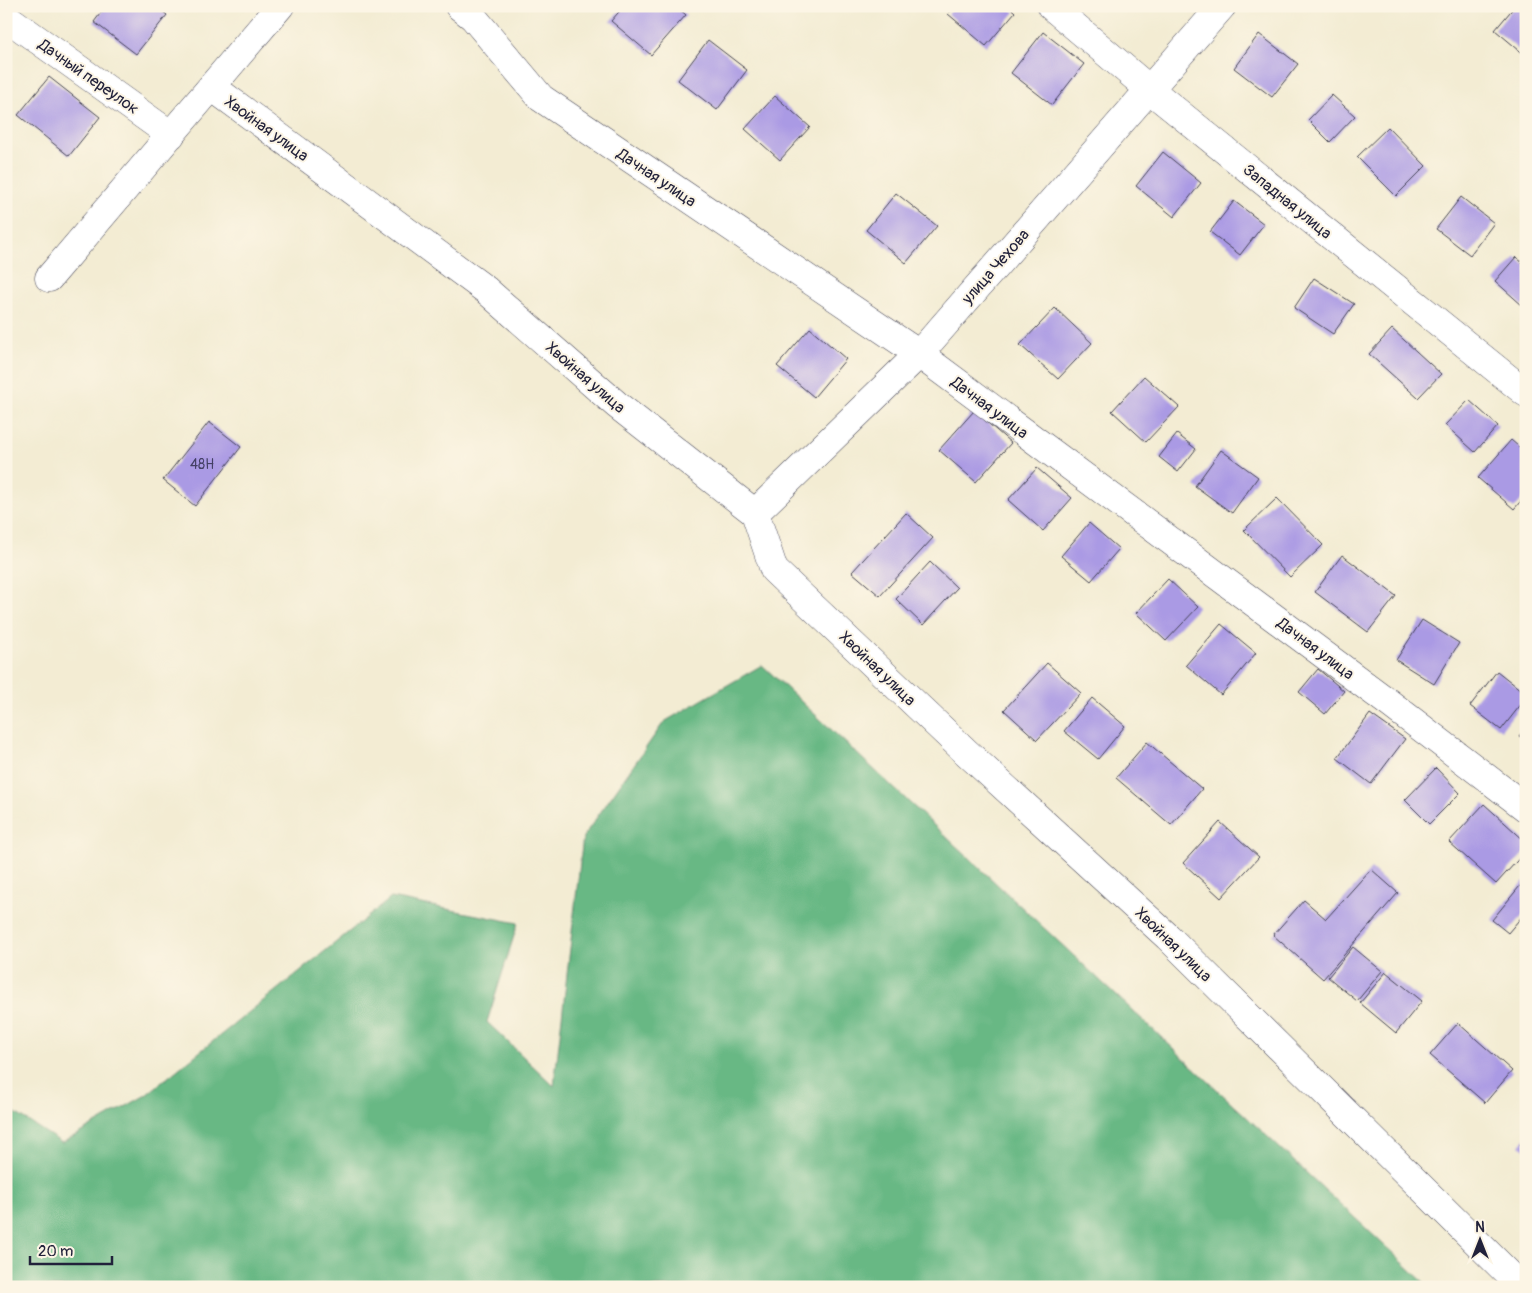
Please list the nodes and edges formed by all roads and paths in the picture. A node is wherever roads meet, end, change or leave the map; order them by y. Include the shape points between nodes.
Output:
1 (280, 6) edge
2 (1051, 6) edge
3 (1222, 6) edge
4 (470, 10) edge
5 (6, 17) edge
6 (212, 87) junction
7 (1149, 89) junction
8 (171, 135) junction
9 (49, 278) dead end
10 (919, 354) junction
11 (1526, 393) edge
12 (755, 513) junction
13 (1526, 808) edge
14 (1522, 1287) edge

1 - 6 street
2 - 7 street, Западная улица
3 - 7 street, улица Чехова
4 - 10 street, Дачная улица via 541,98
5 - 8 street, Дачный переулок
6 - 8 street
6 - 12 street, Хвойная улица via 486,290 617,405
7 - 10 street, улица Чехова
7 - 11 street, Западная улица
8 - 9 street
10 - 12 street, улица Чехова
10 - 13 street, Дачная улица via 1374,691
12 - 14 street, Хвойная улица via 774,570 964,751 1168,937

